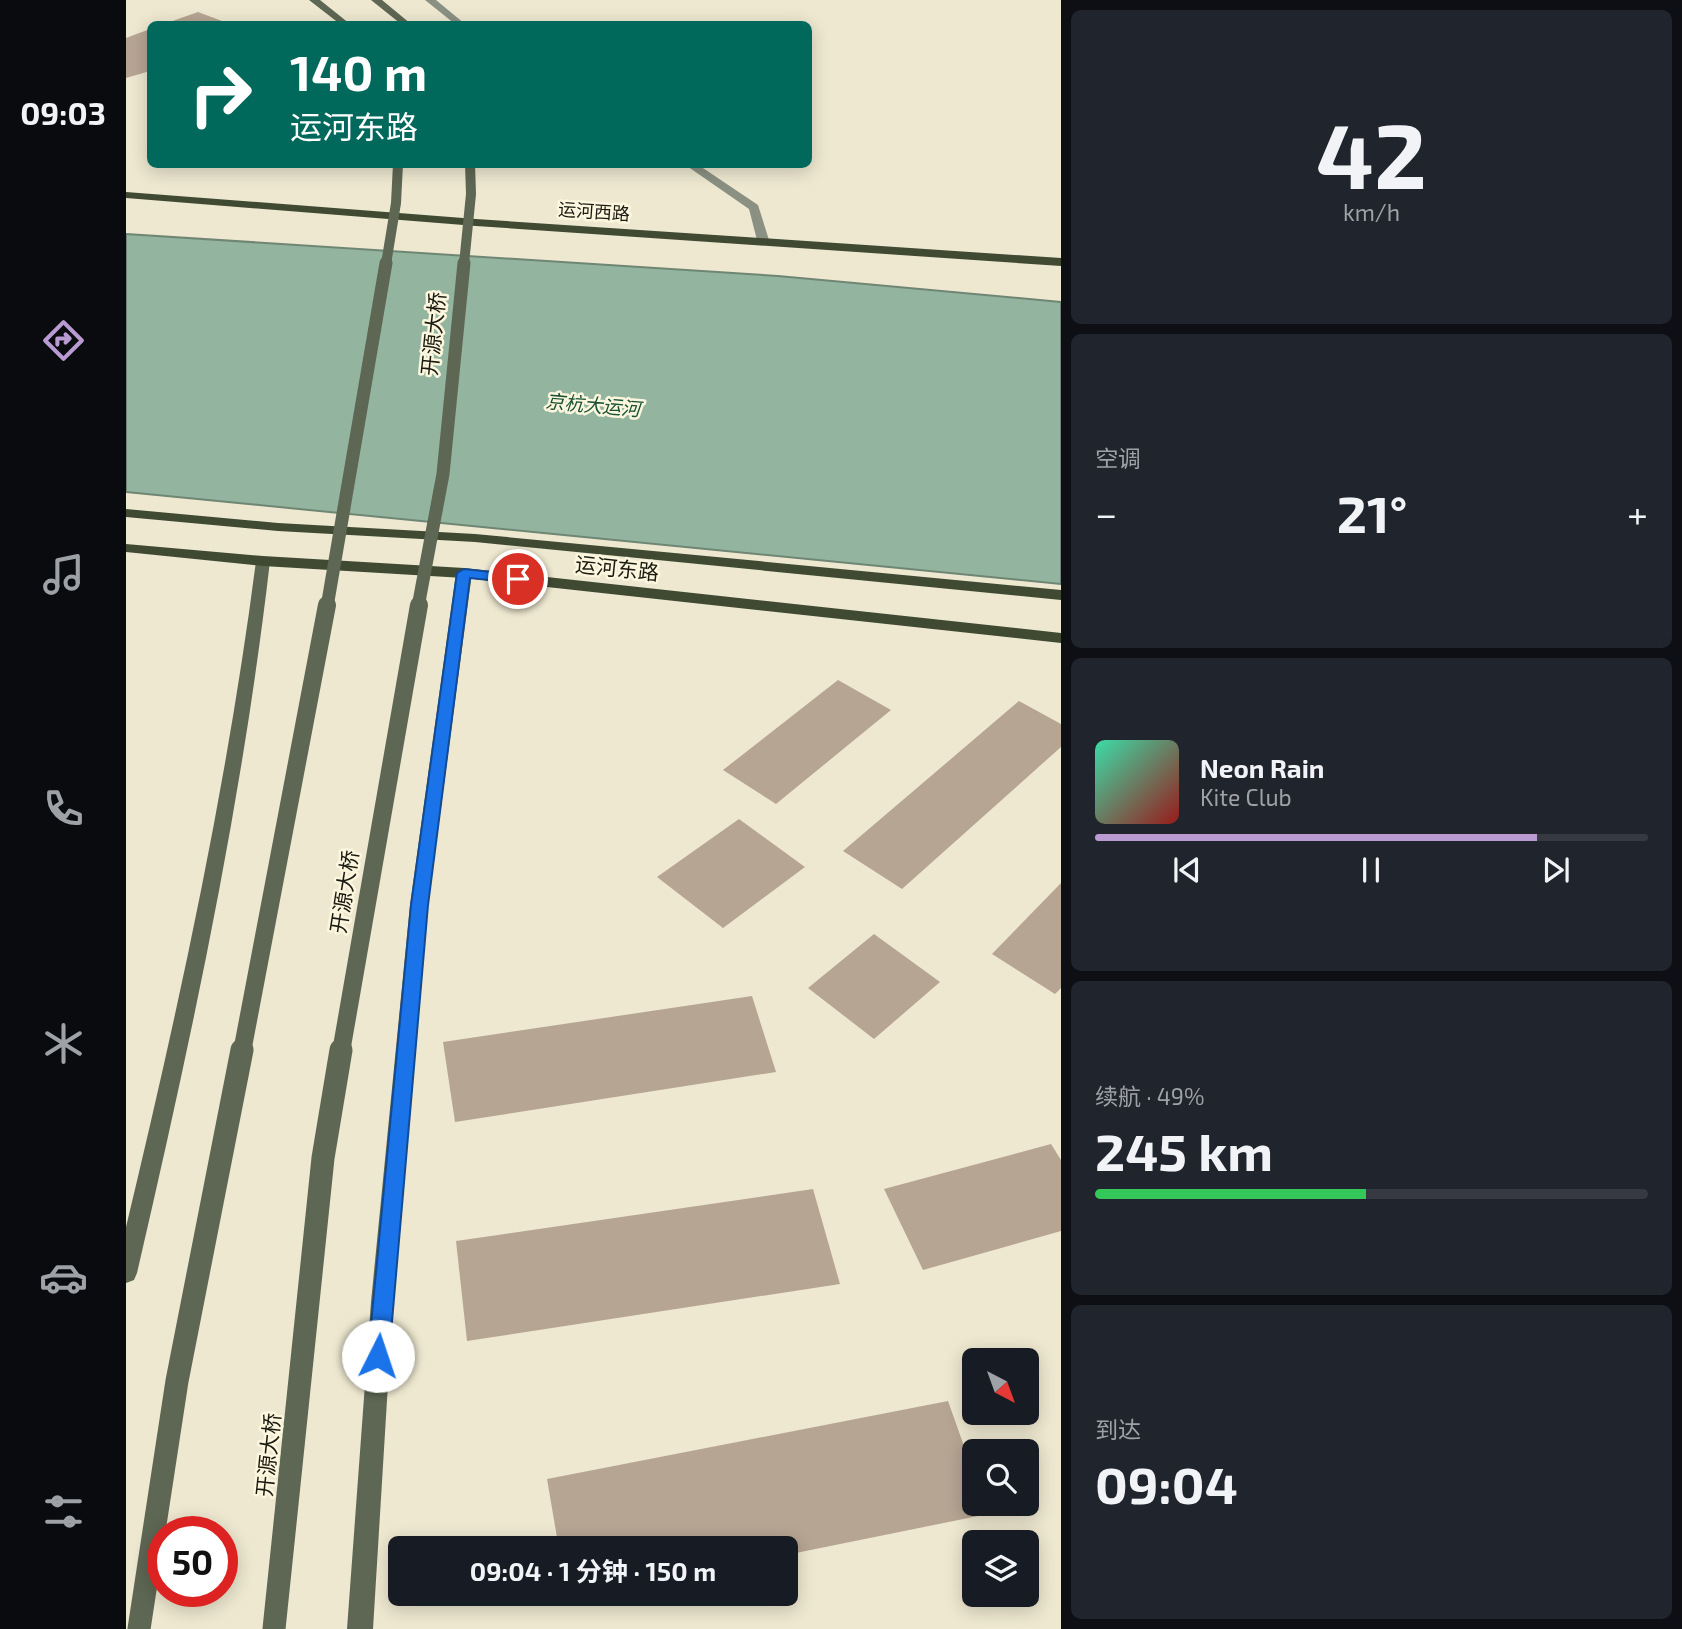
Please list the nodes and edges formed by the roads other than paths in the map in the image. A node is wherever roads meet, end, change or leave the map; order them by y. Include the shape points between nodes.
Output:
1 (314, 0) edge
2 (376, 0) edge
3 (430, 0) edge
4 (341, 21) edge
5 (401, 21) edge
6 (456, 21) edge
7 (398, 168) edge
8 (470, 168) edge
9 (695, 168) edge
10 (126, 195) edge
11 (763, 240) junction
12 (1061, 262) edge
13 (126, 513) edge
14 (126, 548) edge
15 (263, 561) junction
16 (464, 573) junction
17 (1061, 595) edge
18 (1061, 638) edge
19 (126, 1273) edge
20 (139, 1629) edge
21 (274, 1629) edge
22 (360, 1629) edge

1 - 4 main road
2 - 5 main road
3 - 6 street
7 - 20 main road, bridge via 396,203 322,639 177,1381
8 - 21 main road, 开源大桥, bridge via 443,474 323,1158
9 - 11 street via 754,207
10 - 11 main road, 运河西路 via 321,213
11 - 12 main road, 运河西路
13 - 17 main road, 运河东路 via 475,538
14 - 15 main road, 运河东路
15 - 16 main road, 运河东路
15 - 19 main road via 240,735 215,873
16 - 18 main road, 运河东路
16 - 22 main road via 419,905 382,1302

